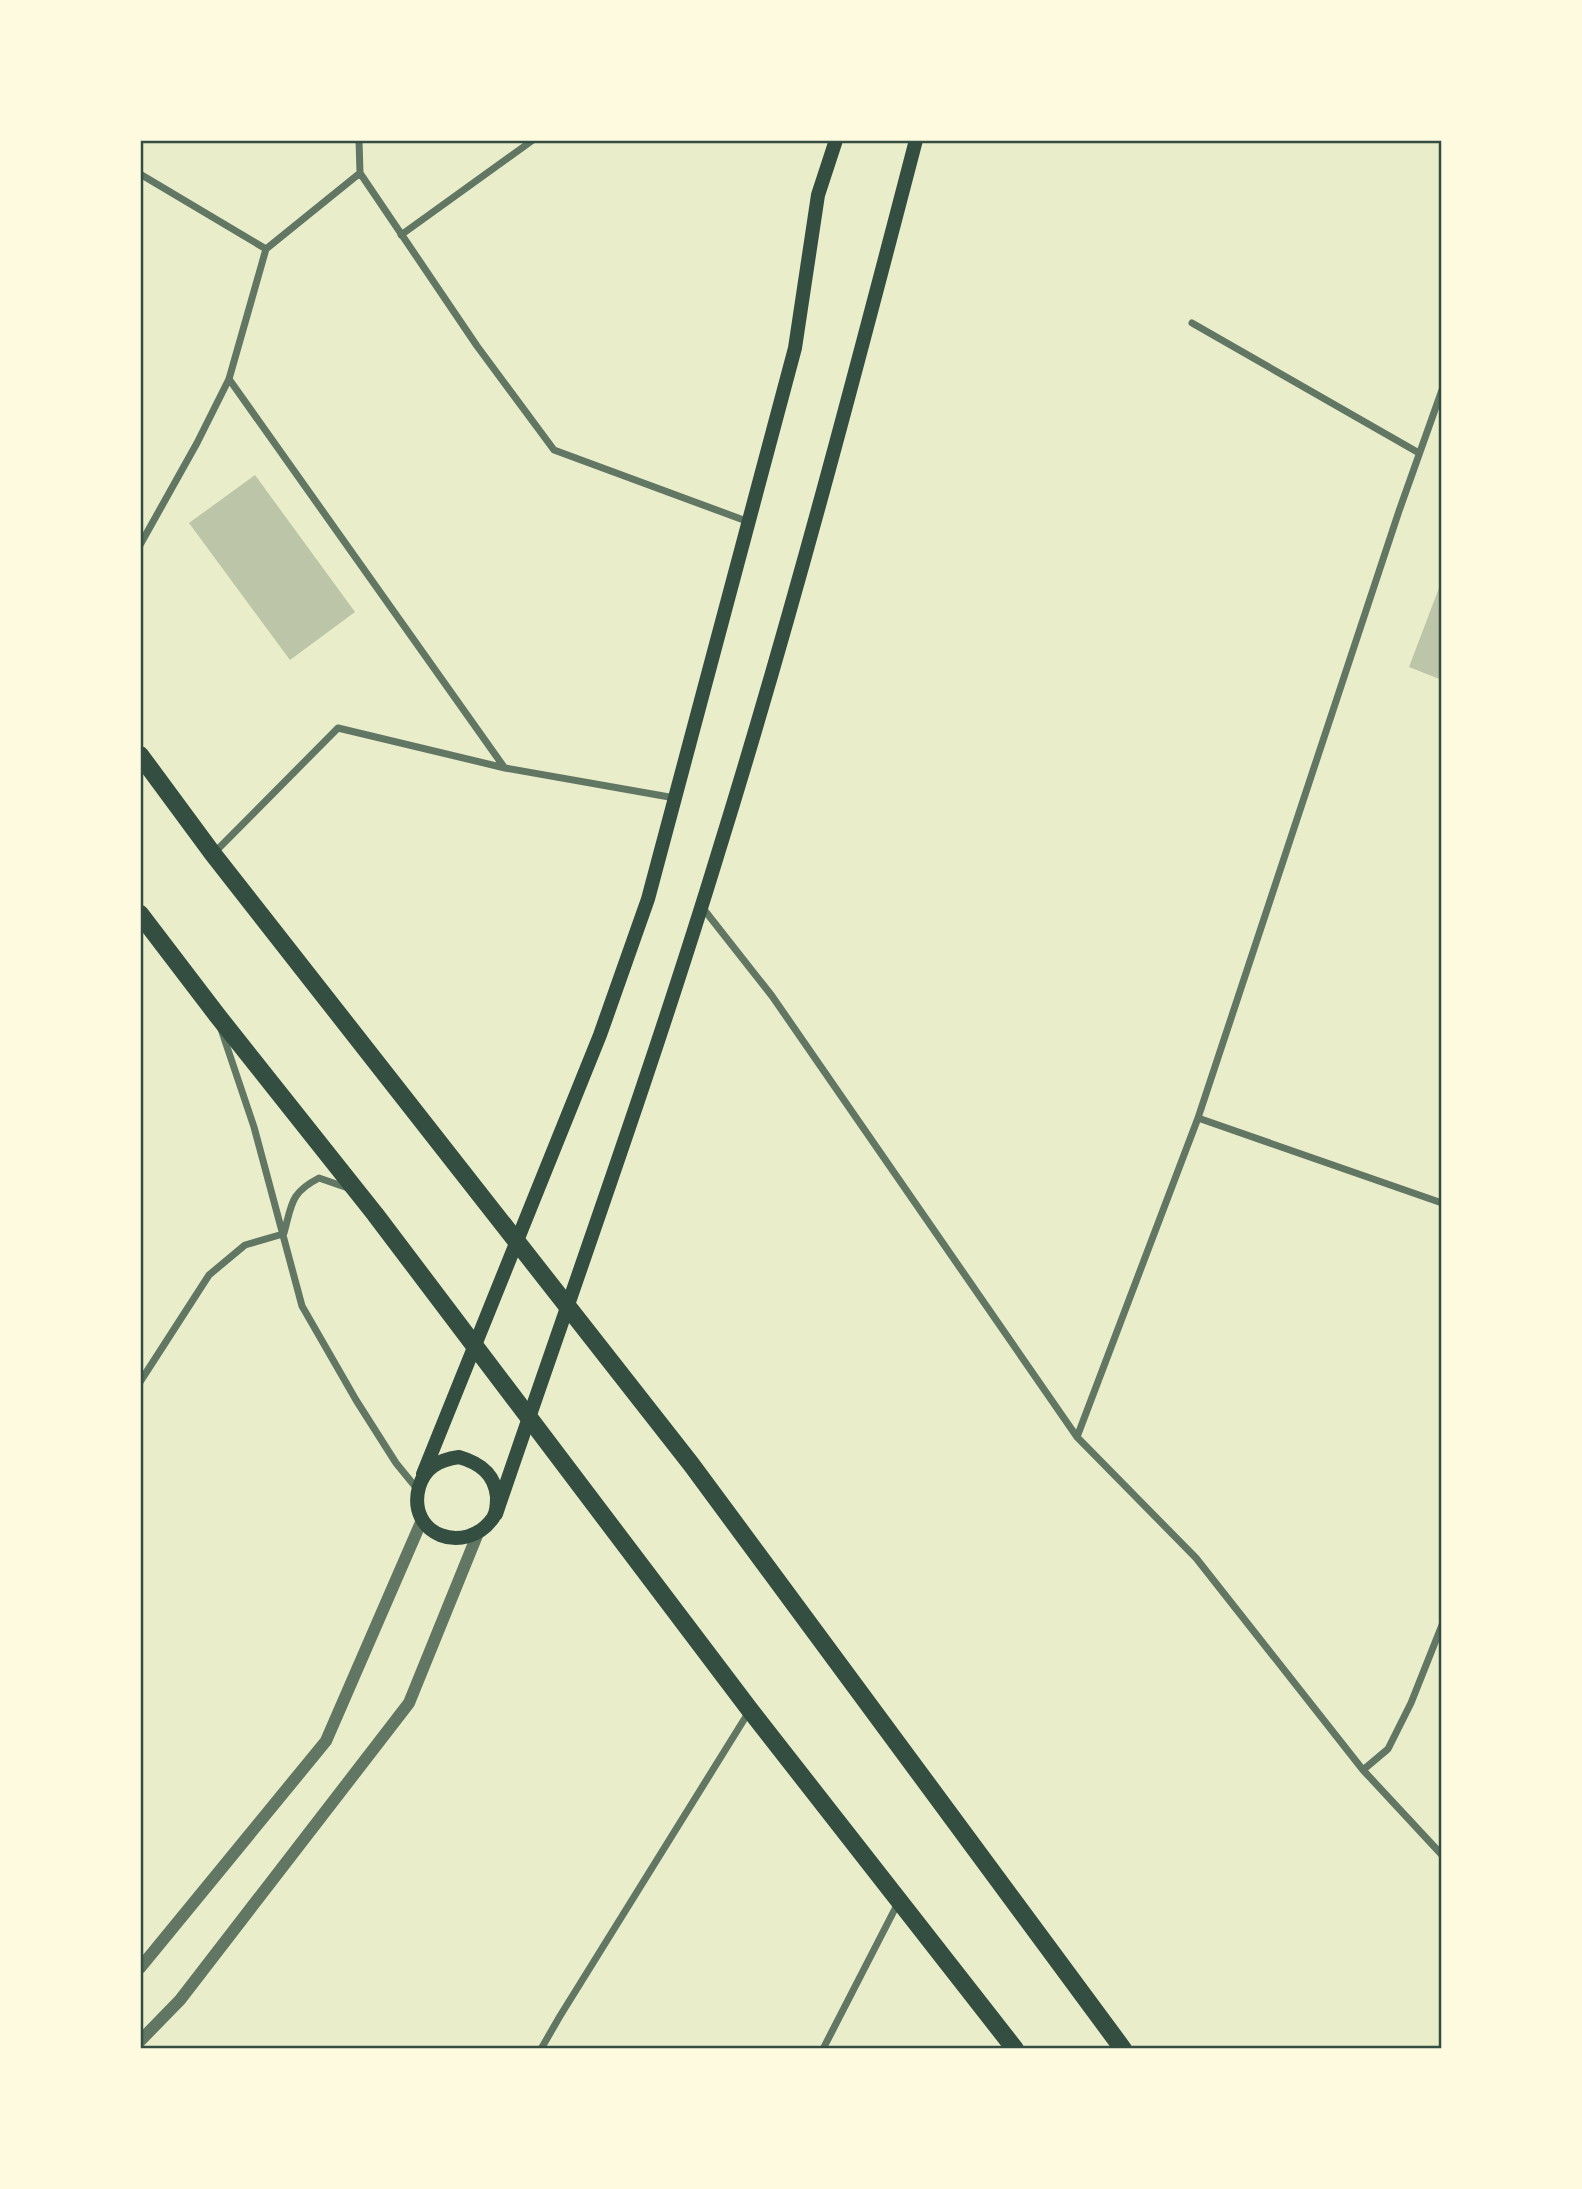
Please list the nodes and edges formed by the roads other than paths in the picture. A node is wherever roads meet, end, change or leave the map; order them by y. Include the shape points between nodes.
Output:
1 (359, 140) edge
2 (534, 140) edge
3 (836, 140) edge
4 (916, 140) edge
5 (360, 173) junction
6 (140, 174) edge
7 (401, 234) junction
8 (266, 249) junction
9 (1192, 323) dead end
10 (229, 379) junction
11 (1442, 390) edge
12 (1419, 453) junction
13 (749, 522) junction
14 (140, 545) edge
15 (140, 755) edge
16 (505, 768) junction
17 (675, 798) junction
18 (213, 854) junction
19 (702, 906) junction
20 (140, 914) edge
21 (217, 1016) junction
22 (1198, 1118) junction
23 (358, 1193) junction
24 (1442, 1203) edge
25 (284, 1234) junction
26 (140, 1382) edge
27 (1077, 1437) junction
28 (424, 1474) junction
29 (418, 1491) junction
30 (496, 1514) junction
31 (422, 1520) junction
32 (478, 1533) junction
33 (1442, 1625) edge
34 (750, 1710) junction
35 (1363, 1770) junction
36 (1442, 1855) edge
37 (899, 1901) junction
38 (140, 1968) edge
39 (140, 2040) edge
40 (541, 2049) edge
41 (823, 2049) edge
42 (1015, 2049) edge
43 (1123, 2049) edge

1 - 5 street
2 - 7 street
3 - 13 main road via 818,195 795,348
4 - 19 main road via 841,428
5 - 7 street
5 - 8 street
6 - 8 street
7 - 13 street via 554,450
8 - 10 street
9 - 12 street
10 - 14 street
10 - 16 street
11 - 12 street
12 - 22 street
13 - 17 main road
15 - 18 main road
16 - 17 street
16 - 18 street via 338,728
17 - 28 main road via 649,900 600,1035
18 - 43 main road via 691,1464
19 - 27 street via 772,996
19 - 30 main road
20 - 21 main road
21 - 23 main road
21 - 25 street
22 - 24 street
22 - 27 street
23 - 25 street via 319,1178 302,1187
23 - 34 main road
25 - 26 street via 245,1245 209,1275
25 - 29 street via 302,1307 356,1400
27 - 35 street via 1196,1558
28 - 29 main road
28 - 30 main road via 446,1459 459,1457 483,1467 496,1489
29 - 31 main road
30 - 32 main road
31 - 32 main road via 439,1535 452,1539
31 - 38 street via 326,1741
32 - 39 street via 410,1703 180,2000
33 - 35 street via 1388,1749
34 - 37 main road
34 - 40 street
35 - 36 street
37 - 41 street
37 - 42 main road

